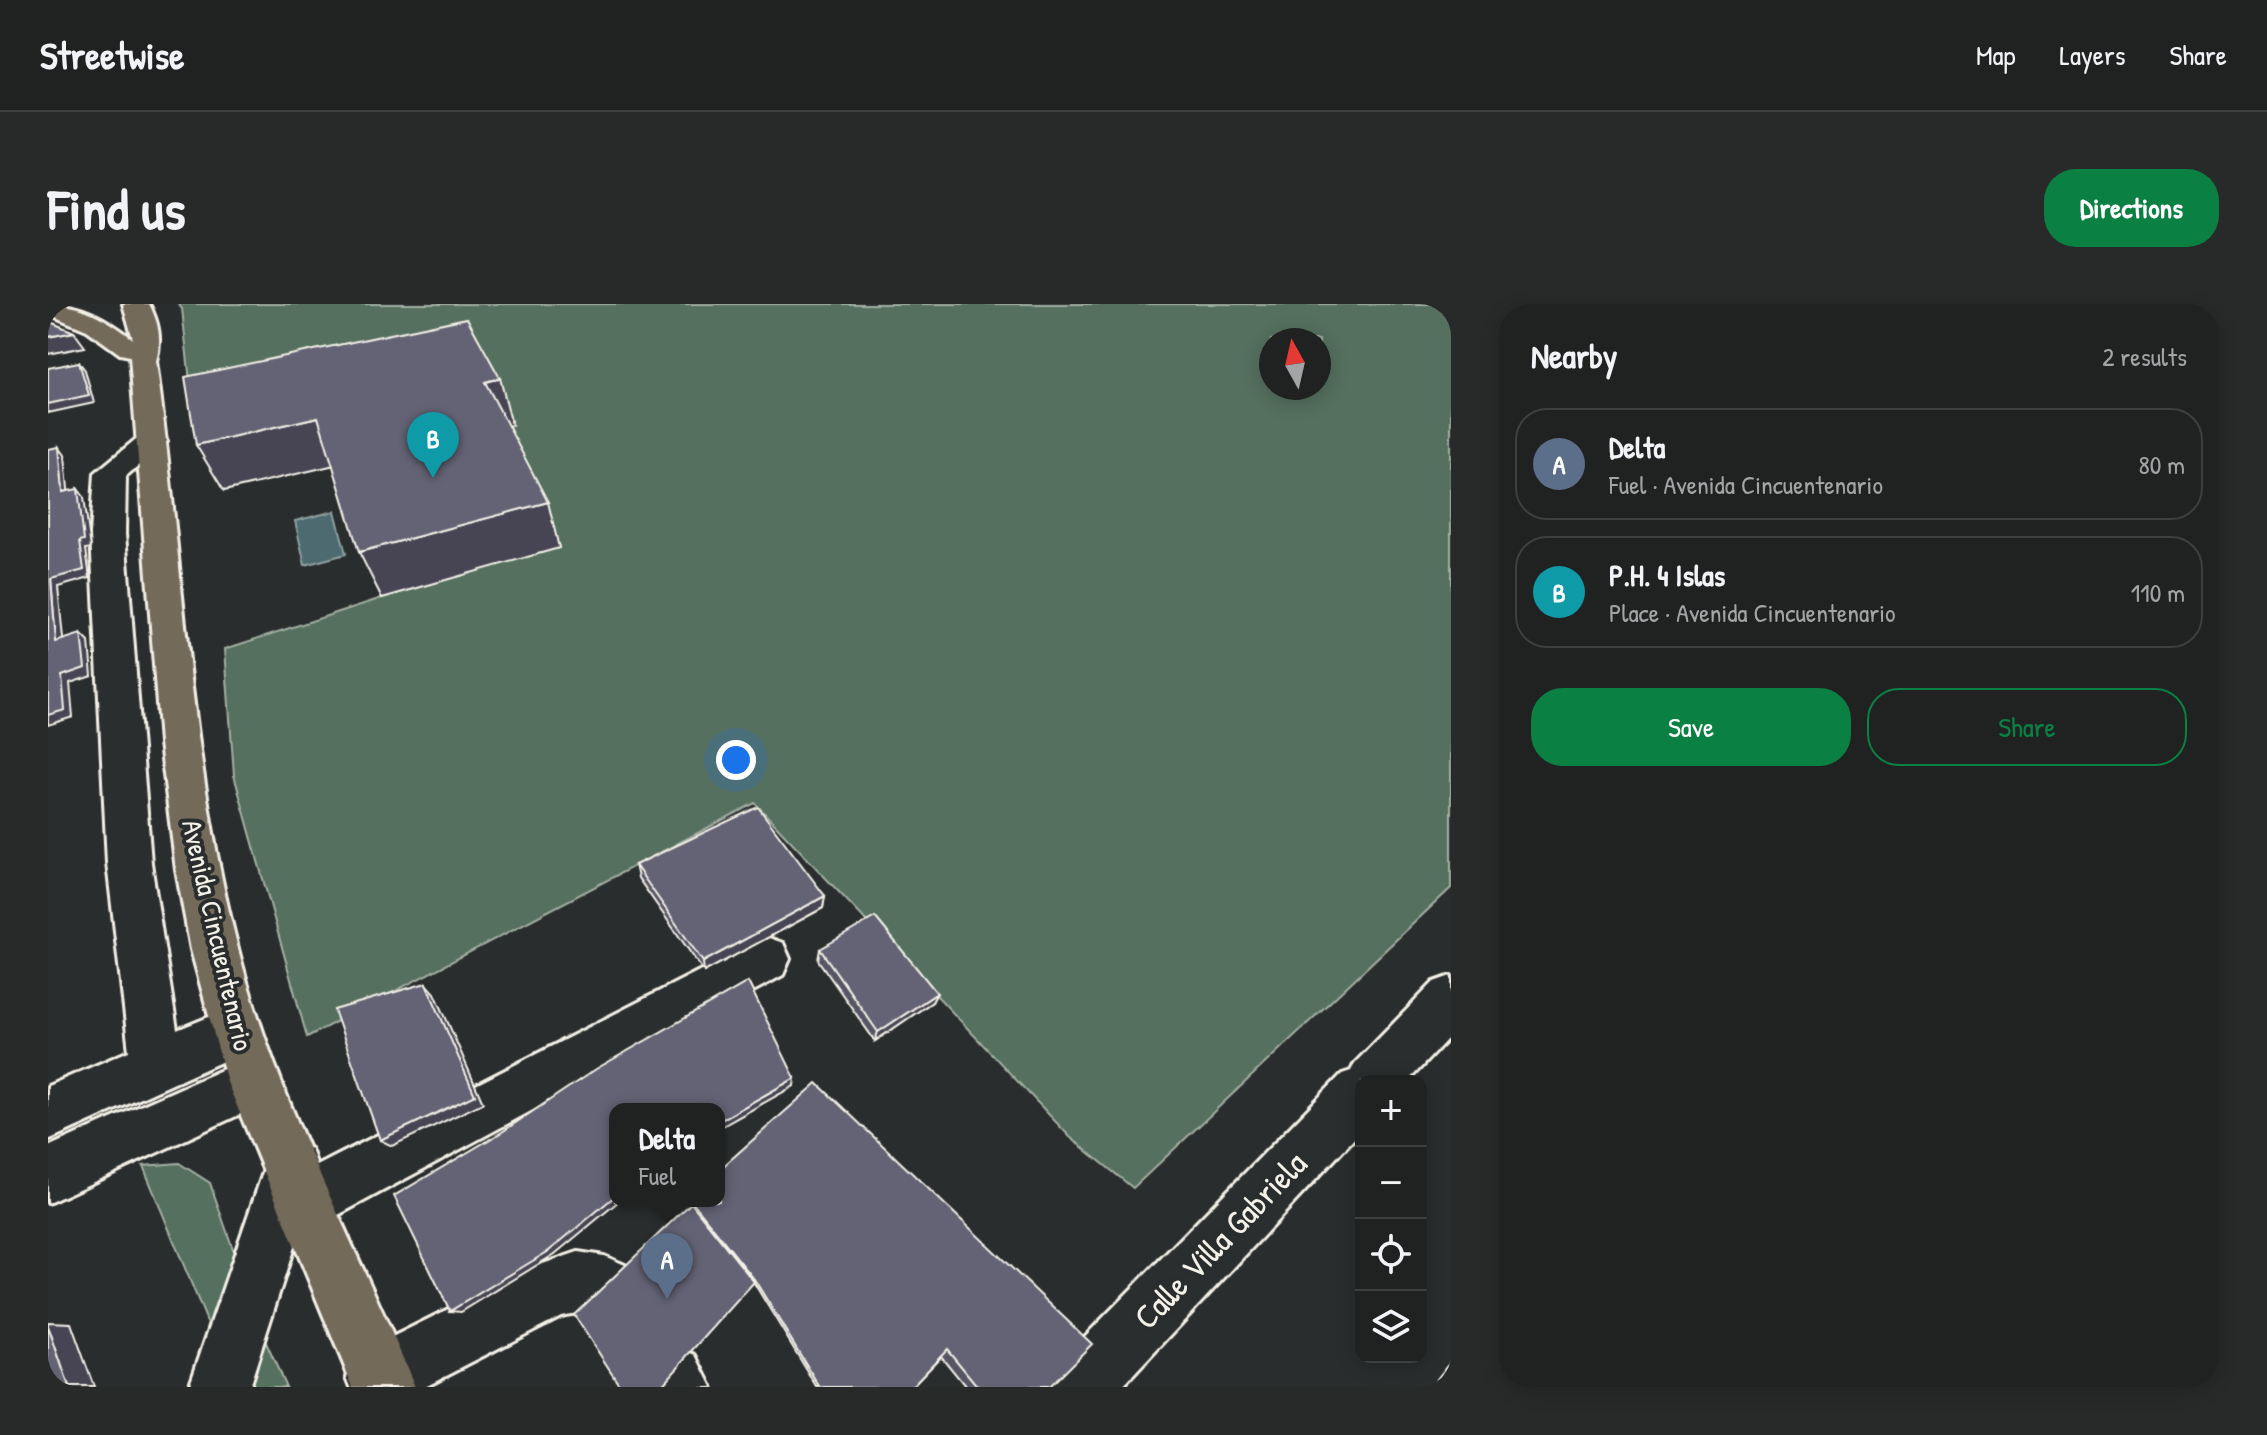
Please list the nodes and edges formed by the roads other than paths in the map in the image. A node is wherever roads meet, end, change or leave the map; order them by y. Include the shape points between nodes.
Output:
1 (101, 304) edge
2 (136, 304) edge
3 (156, 304) edge
4 (48, 305) edge
5 (140, 351) junction
6 (152, 441) junction
7 (766, 959) dead end
8 (1445, 1016) edge
9 (236, 1030) junction
10 (157, 1065) junction
11 (1380, 1075) edge
12 (253, 1082) junction
13 (1355, 1099) edge
14 (48, 1113) edge
15 (48, 1175) edge
16 (298, 1186) junction
17 (604, 1286) edge
18 (381, 1382) edge
19 (219, 1384) dead end
20 (672, 1387) edge
21 (681, 1387) edge
22 (1079, 1387) edge

1 - 5 main road, Avenida Cincuentenario via 115,314
2 - 5 main road, Avenida Cincuentenario via 144,317
3 - 5 main road
4 - 5 main road via 96,324
5 - 6 main road, Avenida Cincuentenario
6 - 9 main road, Avenida Cincuentenario via 172,680 198,871
6 - 10 street via 111,473 108,534 129,863
7 - 16 street
8 - 11 street
9 - 10 street
9 - 12 main road, Avenida Cincuentenario
10 - 14 street
12 - 15 street
12 - 16 main road, Avenida Cincuentenario
13 - 22 street, Calle Villa Gabriela
16 - 18 main road, Avenida Cincuentenario
16 - 19 street
17 - 18 street via 578,1282 552,1289
20 - 21 street via 674,1377

